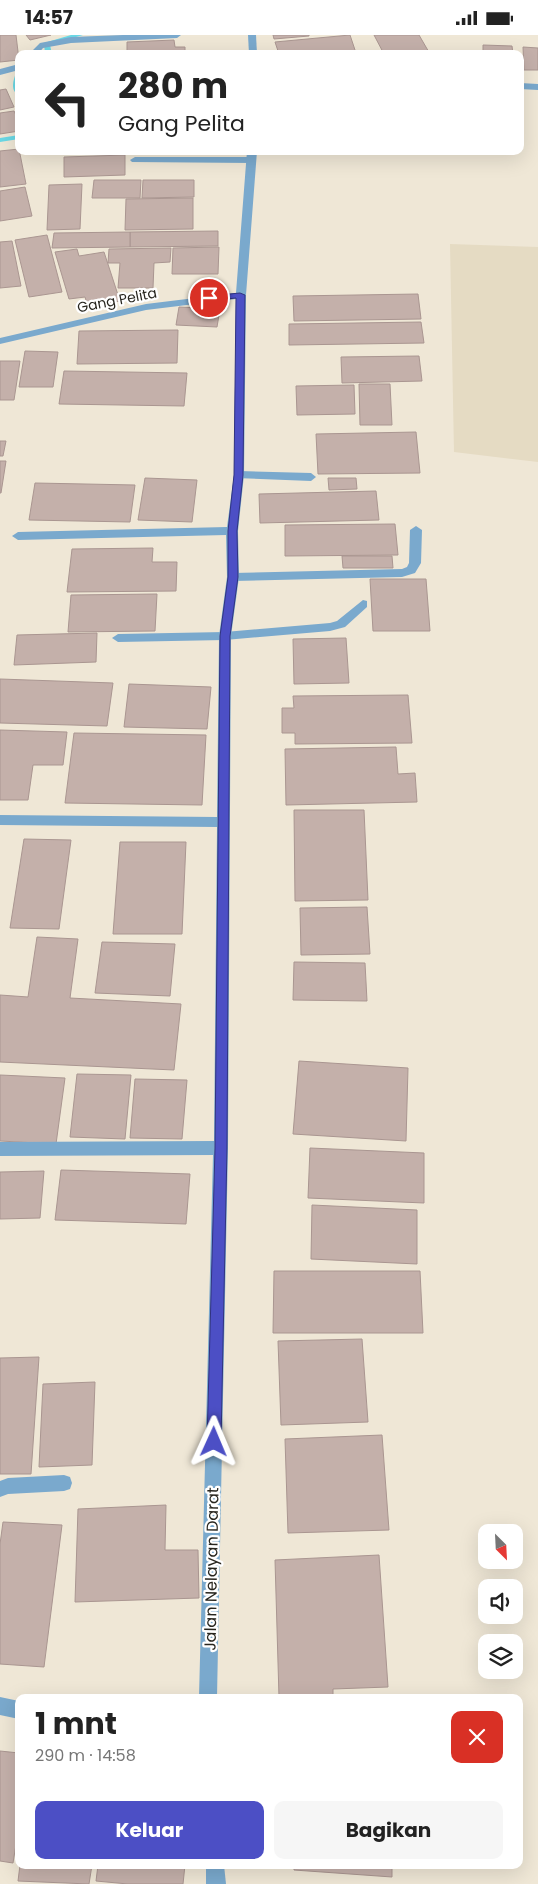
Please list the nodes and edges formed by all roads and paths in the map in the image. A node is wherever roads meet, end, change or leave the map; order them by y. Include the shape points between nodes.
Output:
1 (177, 35) edge
2 (252, 35) edge
3 (36, 50) edge
4 (253, 50) edge
5 (15, 68) edge
6 (0, 72) edge
7 (524, 86) edge
8 (538, 87) edge
9 (252, 156) edge
10 (134, 160) dead end
11 (240, 295) junction
12 (0, 341) edge
13 (239, 475) junction
14 (311, 477) dead end
15 (416, 530) dead end
16 (232, 531) junction
17 (18, 536) dead end
18 (233, 577) junction
19 (364, 604) dead end
20 (225, 636) junction
21 (118, 638) dead end
22 (0, 820) edge
23 (225, 822) junction
24 (221, 1148) junction
25 (0, 1149) edge
26 (64, 1483) dead end
27 (0, 1489) edge
28 (208, 1694) edge
29 (0, 1706) edge
30 (15, 1709) edge
31 (215, 1869) edge
32 (216, 1884) edge

1 - 3 street via 70,40 50,43
2 - 4 street
5 - 6 street
7 - 8 street
9 - 10 street
9 - 11 street, Jalan Nelayan Darat
11 - 12 street, Gang Pelita via 146,307
11 - 13 street, Jalan Nelayan Darat
13 - 14 street
13 - 16 street, Jalan Nelayan Darat
15 - 18 street via 415,563 411,570 402,573
16 - 17 street
16 - 18 street, Jalan Nelayan Darat
18 - 20 street, Jalan Nelayan Darat
19 - 20 street via 341,624 330,627
20 - 21 street
20 - 23 street, Jalan Nelayan Darat
22 - 23 street
23 - 24 street, Jalan Nelayan Darat
24 - 25 street
24 - 28 street, Jalan Nelayan Darat
26 - 27 street
29 - 30 street
31 - 32 street

